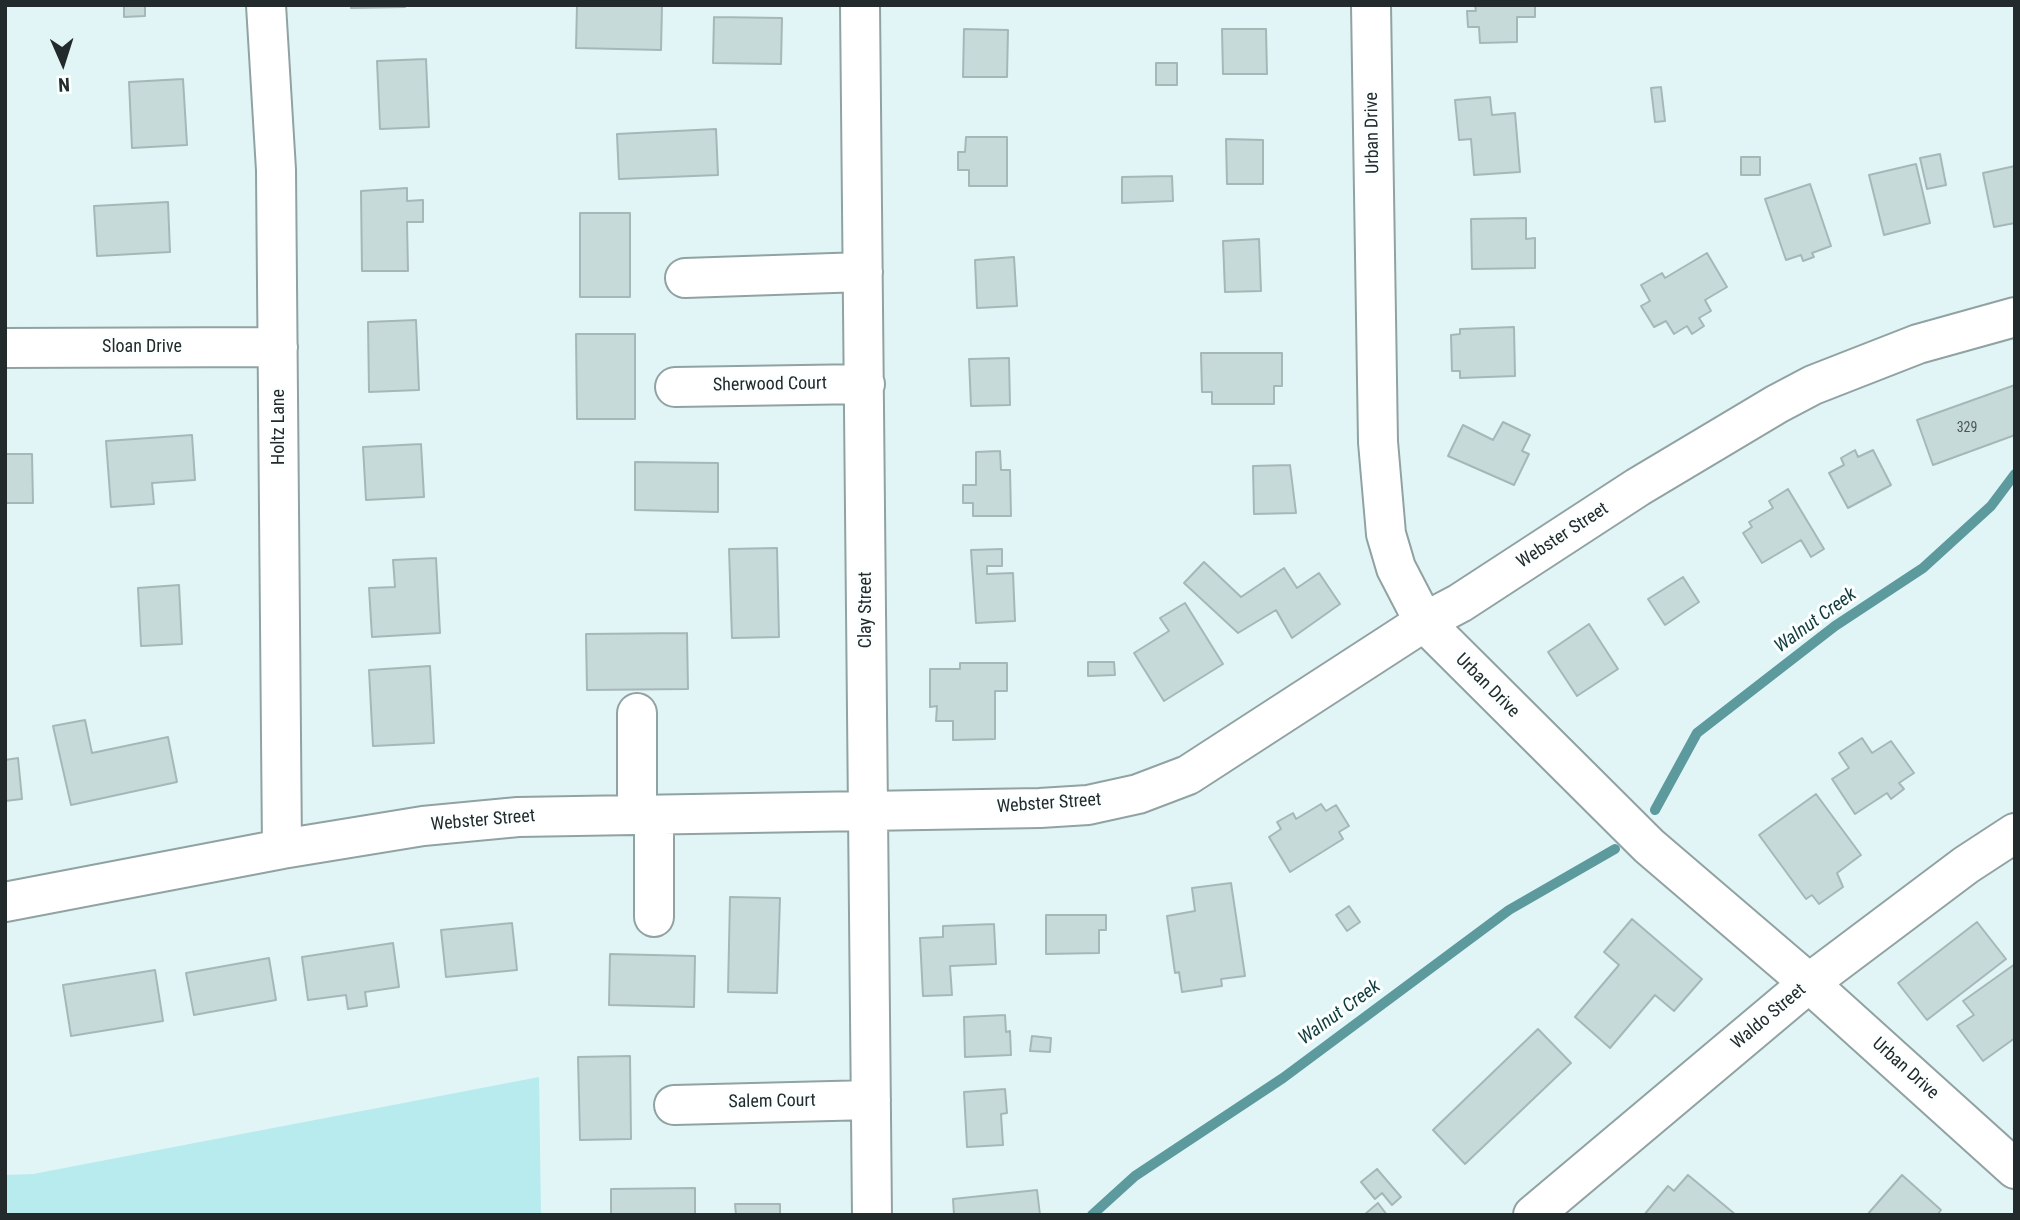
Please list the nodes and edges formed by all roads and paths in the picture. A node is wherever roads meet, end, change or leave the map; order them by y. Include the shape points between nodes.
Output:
1 (266, 5) edge
2 (860, 5) edge
3 (1371, 5) edge
4 (863, 272) junction
5 (685, 278) dead end
6 (2015, 317) edge
7 (278, 347) junction
8 (5, 348) edge
9 (865, 384) junction
10 (675, 387) dead end
11 (1423, 622) junction
12 (637, 713) dead end
13 (866, 810) junction
14 (645, 815) junction
15 (2015, 833) edge
16 (282, 849) junction
17 (5, 902) edge
18 (654, 917) dead end
19 (1809, 983) junction
20 (871, 1100) junction
21 (674, 1105) dead end
22 (2015, 1169) edge
23 (872, 1215) edge
24 (1534, 1215) edge

1 - 7 street, Holtz Lane via 276,170
2 - 4 street, Clay Street
3 - 11 street, Urban Drive via 1378,442 1386,534 1396,568
4 - 5 street
4 - 9 street, Clay Street
6 - 11 street, Webster Street via 1918,344 1814,385
7 - 8 street, Sloan Drive
7 - 16 street, Holtz Lane
9 - 10 street, Sherwood Court
9 - 13 street, Clay Street
11 - 13 street, Webster Street via 1188,775 1138,794 1088,805
11 - 19 street, Urban Drive via 1649,846
12 - 14 street
13 - 14 street, Webster Street
13 - 20 street, Clay Street
14 - 16 street, Webster Street via 518,817 423,826
14 - 18 street
15 - 19 street, Waldo Street
16 - 17 street, Webster Street
19 - 22 street, Urban Drive
19 - 24 street, Waldo Street
20 - 21 street, Salem Court
20 - 23 street, Clay Street

